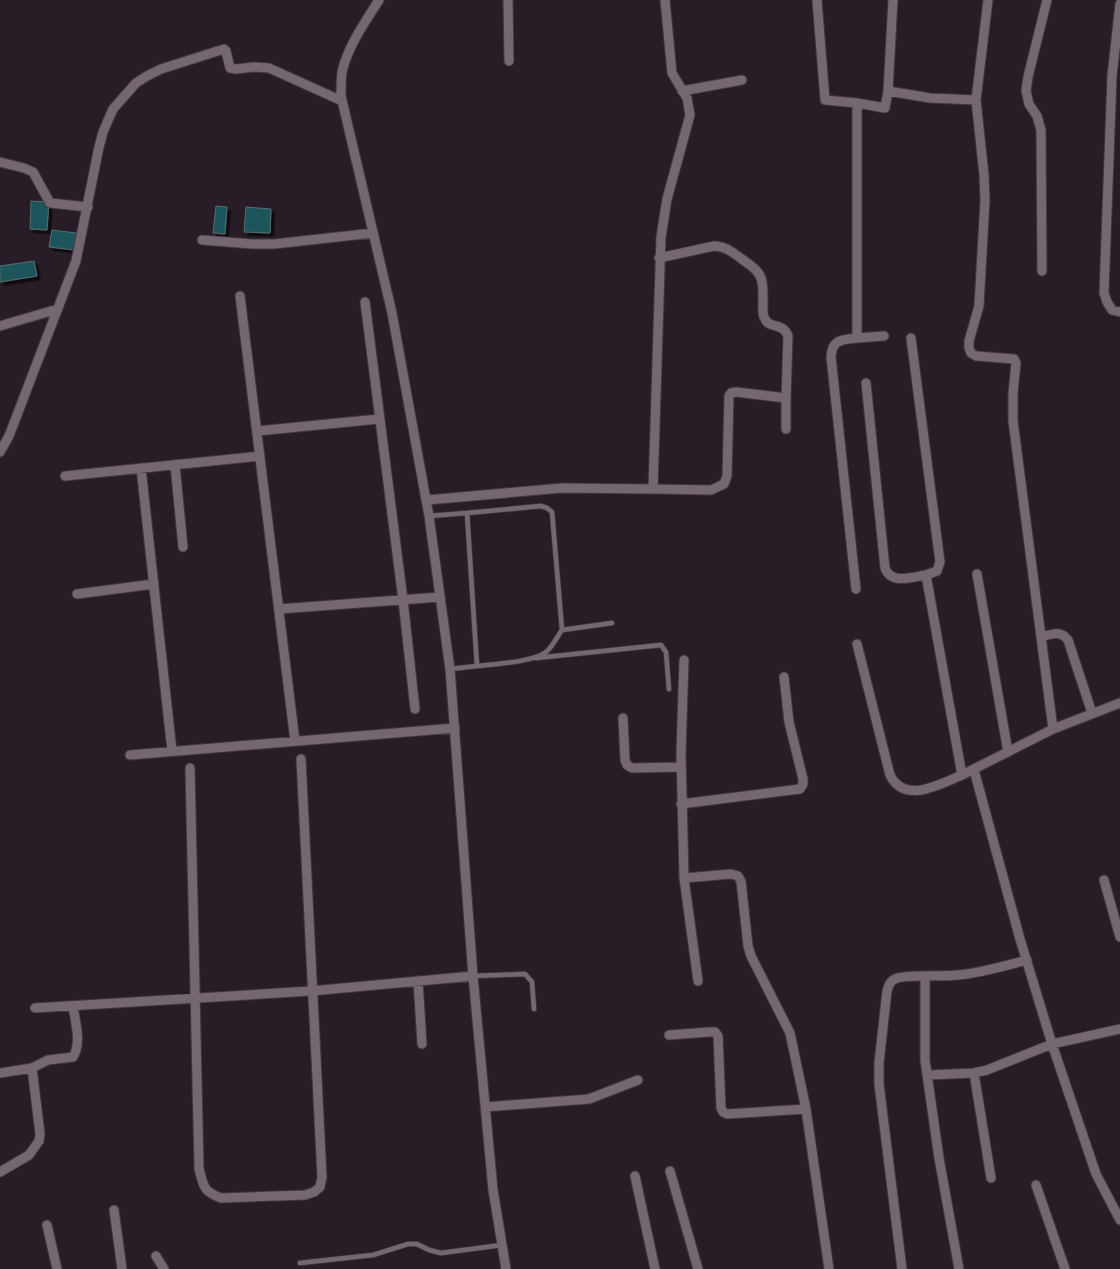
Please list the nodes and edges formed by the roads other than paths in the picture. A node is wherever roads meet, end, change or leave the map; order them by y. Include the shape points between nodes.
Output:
1 (379, 0) edge
2 (508, 0) edge
3 (665, 0) edge
4 (817, 0) edge
5 (893, 0) edge
6 (988, 0) edge
7 (1047, 0) edge
8 (1120, 4) edge
9 (509, 61) dead end
10 (742, 80) dead end
11 (682, 91) junction
12 (888, 91) junction
13 (976, 100) junction
14 (342, 101) junction
15 (857, 103) junction
16 (0, 162) edge
17 (88, 207) junction
18 (373, 233) junction
19 (202, 240) dead end
20 (660, 258) junction
21 (1042, 271) dead end
22 (240, 296) dead end
23 (365, 302) dead end
24 (58, 309) junction
25 (1120, 312) edge
26 (0, 326) edge
27 (884, 336) dead end
28 (857, 338) junction
29 (911, 338) dead end
30 (866, 383) dead end
31 (786, 398) junction
32 (379, 419) junction
33 (786, 429) dead end
34 (257, 431) junction
35 (0, 452) edge
36 (260, 456) junction
37 (175, 464) junction
38 (141, 468) junction
39 (64, 476) dead end
40 (653, 489) junction
41 (427, 500) junction
42 (467, 513) junction
43 (429, 516) junction
44 (183, 547) dead end
45 (926, 574) junction
46 (977, 574) dead end
47 (154, 584) junction
48 (856, 589) dead end
49 (77, 594) dead end
50 (440, 597) junction
51 (403, 600) junction
52 (279, 610) junction
53 (612, 623) dead end
54 (562, 630) junction
55 (1041, 637) junction
56 (857, 644) dead end
57 (536, 658) junction
58 (684, 660) dead end
59 (477, 666) junction
60 (450, 669) junction
61 (784, 677) dead end
62 (669, 690) dead end
63 (1120, 703) edge
64 (415, 709) dead end
65 (1092, 713) junction
66 (623, 718) dead end
67 (455, 728) junction
68 (1053, 729) junction
69 (295, 741) junction
70 (172, 751) junction
71 (1008, 752) junction
72 (130, 755) dead end
73 (301, 759) dead end
74 (681, 767) junction
75 (190, 768) dead end
76 (974, 770) junction
77 (962, 775) junction
78 (681, 804) junction
79 (684, 878) junction
80 (1104, 880) dead end
81 (1120, 937) edge
82 (1027, 960) junction
83 (473, 976) junction
84 (925, 977) junction
85 (418, 981) junction
86 (698, 981) dead end
87 (311, 991) junction
88 (196, 998) junction
89 (73, 1006) junction
90 (35, 1008) dead end
91 (534, 1009) dead end
92 (1120, 1029) edge
93 (669, 1035) dead end
94 (422, 1044) dead end
95 (1052, 1044) junction
96 (32, 1068) junction
97 (0, 1073) edge
98 (974, 1073) junction
99 (928, 1075) junction
100 (638, 1080) dead end
101 (485, 1107) junction
102 (806, 1109) junction
103 (670, 1171) dead end
104 (0, 1172) edge
105 (635, 1176) dead end
106 (991, 1178) dead end
107 (1036, 1184) dead end
108 (114, 1210) dead end
109 (1120, 1220) edge
110 (48, 1225) dead end
111 (502, 1245) junction
112 (156, 1256) dead end
113 (300, 1263) dead end
114 (57, 1269) edge
115 (122, 1269) edge
116 (164, 1269) edge
117 (506, 1269) edge
118 (655, 1269) edge
119 (698, 1269) edge
120 (829, 1269) edge
121 (902, 1269) edge
122 (960, 1269) edge
123 (1066, 1269) edge

1 - 14 street via 347,56 342,74
2 - 9 street
3 - 11 street via 671,68
4 - 15 street via 825,100
5 - 12 street
6 - 13 street
7 - 21 street via 1026,91 1041,130
8 - 25 street via 1112,76 1104,294 1112,310
10 - 11 street
11 - 20 street via 689,103 690,115 663,221
12 - 13 street via 930,98
12 - 15 street via 885,108
13 - 55 street via 985,200 979,306 969,348 976,356 1014,359 1016,363 1013,421
14 - 17 street via 269,68 230,68 224,49 161,69 136,83 113,109 103,132
14 - 18 street
15 - 28 street
16 - 17 street via 34,172 50,203
17 - 24 street via 76,261
18 - 19 street via 274,244
18 - 41 street via 392,313
20 - 31 street via 719,246 757,270 762,280 765,320 786,330 788,336
20 - 40 street
22 - 34 street
23 - 32 street
24 - 26 street
24 - 35 street
27 - 28 street
28 - 48 street via 843,340 831,349
29 - 45 street via 940,562 937,571
30 - 45 street via 885,568 890,578
31 - 33 street
31 - 40 street via 731,393 724,484 711,490
32 - 34 street
32 - 51 street
34 - 36 street
36 - 37 street
36 - 52 street
37 - 38 street
37 - 44 street
38 - 39 street
38 - 47 street
40 - 41 street via 562,488
41 - 43 street
42 - 43 lane
42 - 54 lane via 542,506 552,512
42 - 59 lane
43 - 50 street
45 - 77 street
46 - 71 street
47 - 49 street
47 - 70 street
50 - 51 street
50 - 60 street
51 - 52 street
51 - 64 street
52 - 69 street
53 - 54 lane
54 - 57 lane via 545,653
55 - 65 street via 1055,633 1068,640
55 - 68 street
56 - 77 street via 894,783 903,789 917,791
57 - 59 lane
57 - 62 lane via 661,645 666,652
58 - 74 street
59 - 60 lane
60 - 67 street
61 - 78 street via 789,722 803,779 800,789
63 - 65 street
65 - 68 street
66 - 74 street via 627,765 632,768
67 - 69 street
67 - 83 street
68 - 71 street
69 - 70 street
70 - 72 street
71 - 76 street
73 - 87 street
74 - 78 street
75 - 88 street
76 - 77 street
76 - 82 street
78 - 79 street
79 - 86 street
79 - 102 street via 731,874 741,881 748,946 790,1033
80 - 81 street
82 - 84 street via 972,974
82 - 95 street
83 - 85 street
83 - 91 lane via 525,974 532,982
83 - 101 street
84 - 99 street via 925,1060
84 - 121 street via 902,977 890,984 879,1063 880,1106
85 - 87 street
85 - 94 street
87 - 88 street
87 - 88 street via 322,1177 320,1187 305,1195 221,1198 209,1193 203,1185 199,1169
88 - 89 street
89 - 90 street
89 - 96 street via 78,1044 73,1057 48,1060
92 - 95 street
93 - 102 street via 715,1032 718,1036 723,1112
95 - 98 street
95 - 109 street via 1096,1174
96 - 97 street
96 - 104 street via 39,1141 29,1155
98 - 99 street
98 - 106 street
99 - 122 street via 939,1158
100 - 101 street via 589,1100
101 - 111 street
102 - 120 street
103 - 119 street
105 - 118 street
107 - 123 street
108 - 115 street
110 - 114 street
111 - 113 lane via 441,1252 408,1244 373,1255
111 - 117 street
112 - 116 street

